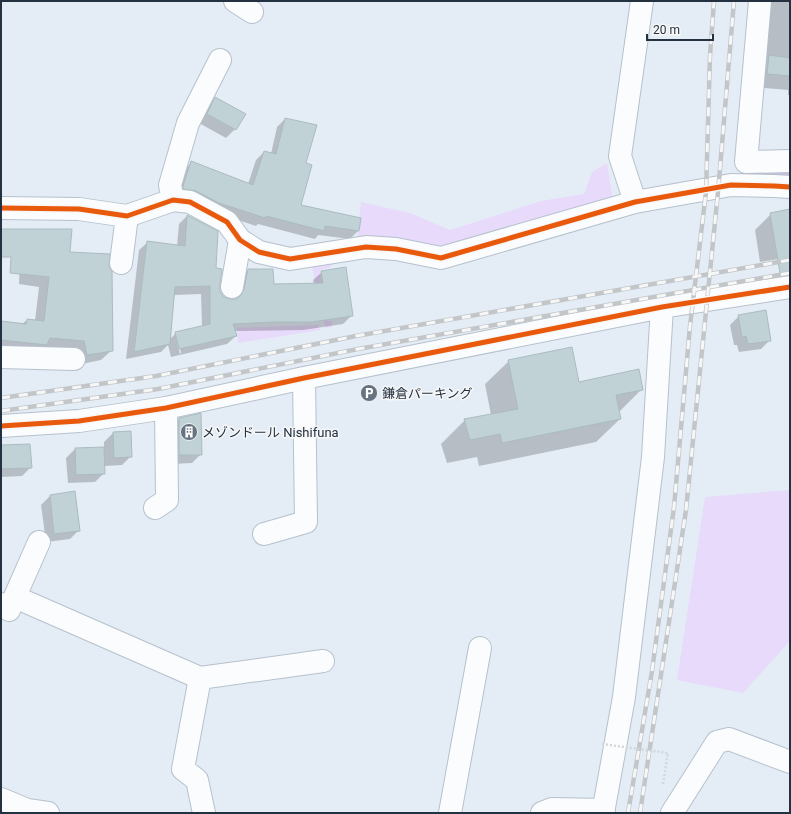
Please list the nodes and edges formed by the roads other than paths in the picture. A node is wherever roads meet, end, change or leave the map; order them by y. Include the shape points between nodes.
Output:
1 (642, 1) edge
2 (760, 1) edge
3 (220, 60) dead end
4 (790, 161) edge
5 (790, 188) edge
6 (172, 200) junction
7 (635, 202) junction
8 (1, 208) edge
9 (127, 216) junction
10 (240, 240) junction
11 (121, 263) dead end
12 (232, 287) dead end
13 (790, 287) edge
14 (662, 306) junction
15 (1, 357) edge
16 (74, 358) dead end
17 (304, 378) junction
18 (166, 408) junction
19 (1, 426) edge
20 (155, 508) dead end
21 (264, 534) dead end
22 (39, 542) dead end
23 (8, 600) edge
24 (480, 648) dead end
25 (323, 660) dead end
26 (200, 678) junction
27 (790, 762) edge
28 (1, 799) edge
29 (604, 811) edge
30 (34, 812) edge
31 (204, 813) edge
32 (450, 813) edge
33 (542, 813) edge
34 (672, 813) edge

1 - 7 street via 620,156
2 - 4 street via 746,162
3 - 6 street via 188,123 170,185
5 - 7 street via 731,185
6 - 9 street
6 - 10 street via 190,202 211,212 227,222
7 - 10 street via 441,258 396,249 366,247 290,259 259,252
8 - 9 street via 79,209
9 - 11 street
10 - 12 street
13 - 14 street
14 - 17 street
14 - 29 street via 653,457 624,697
15 - 16 street
17 - 18 street
17 - 21 street via 306,522
18 - 19 street via 80,421
18 - 20 street via 167,500
22 - 23 street
23 - 26 street
24 - 32 street
25 - 26 street
26 - 31 street via 183,769 197,780
27 - 34 street via 729,739 717,742
28 - 30 street
29 - 33 street via 552,810

